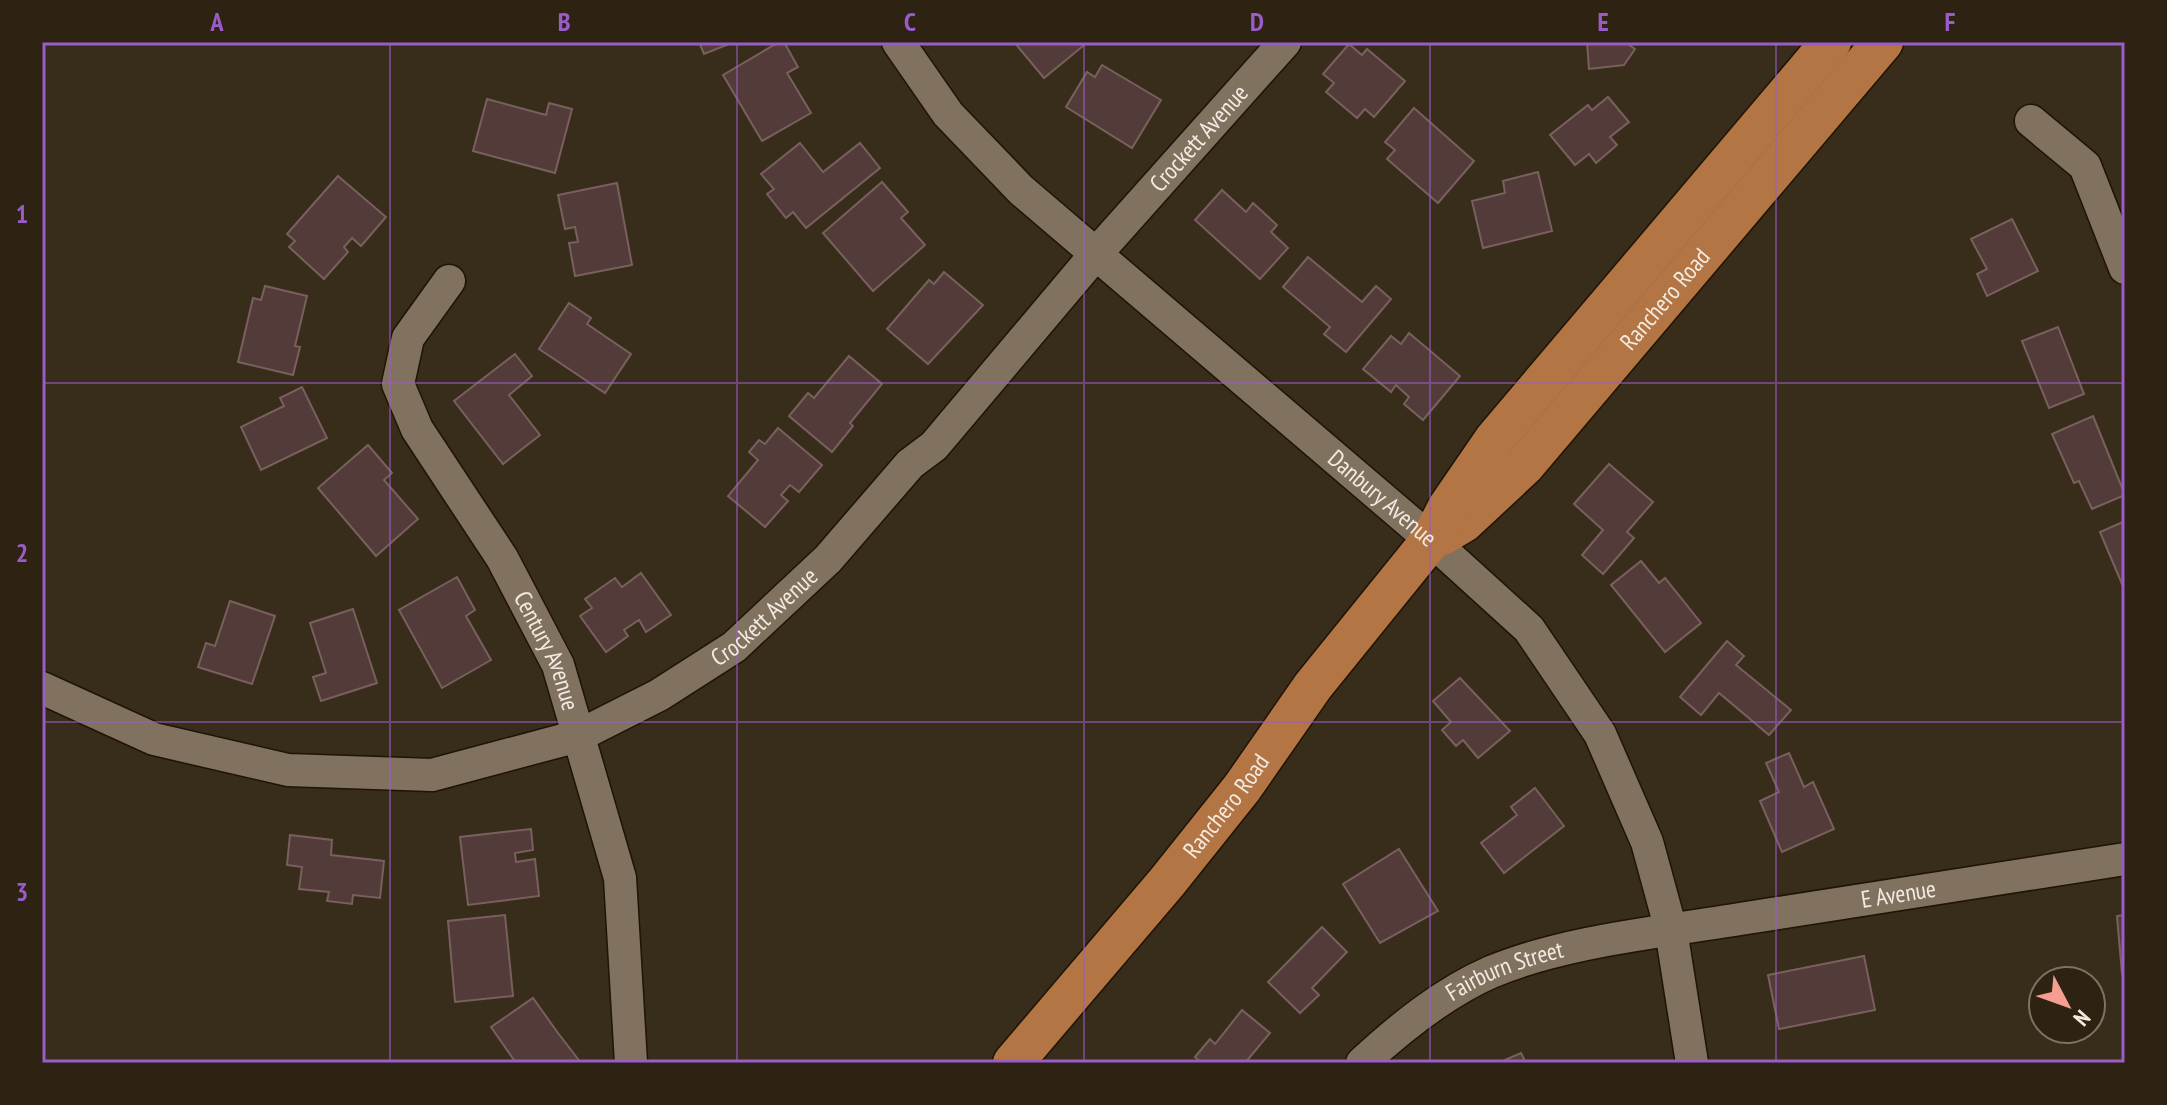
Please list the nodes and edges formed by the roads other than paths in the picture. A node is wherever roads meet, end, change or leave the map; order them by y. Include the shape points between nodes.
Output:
1 (898, 42) edge
2 (1285, 42) edge
3 (1831, 42) edge
4 (1883, 42) edge
5 (2031, 121) dead end
6 (1095, 255) junction
7 (2125, 268) edge
8 (449, 281) dead end
9 (1431, 540) junction
10 (42, 688) edge
11 (578, 736) junction
12 (2125, 859) edge
13 (1671, 930) junction
14 (631, 1063) edge
15 (1013, 1063) edge
16 (1362, 1063) edge
17 (1692, 1063) edge

1 - 6 street, Danbury Avenue via 948,114 1021,190
2 - 6 street, Crockett Avenue
3 - 9 main road, Ranchero Road via 1494,440
4 - 9 main road, Ranchero Road via 1524,466 1464,522
5 - 7 street via 2085,166
6 - 9 street, Danbury Avenue
6 - 11 street, Crockett Avenue via 934,446 910,464 828,559 734,647 697,673
8 - 11 street, Century Avenue via 408,338 398,384 417,429 502,558 558,665
9 - 13 street, Danbury Avenue via 1529,629 1600,734 1647,842
9 - 15 main road, Ranchero Road via 1313,686 1167,882
10 - 11 street, Crockett Avenue via 154,739 288,770 432,775
11 - 14 street, Century Avenue via 620,878
12 - 13 street, E Avenue
13 - 16 street, Fairburn Street via 1550,954 1490,973 1395,1032
13 - 17 street, Danbury Avenue

